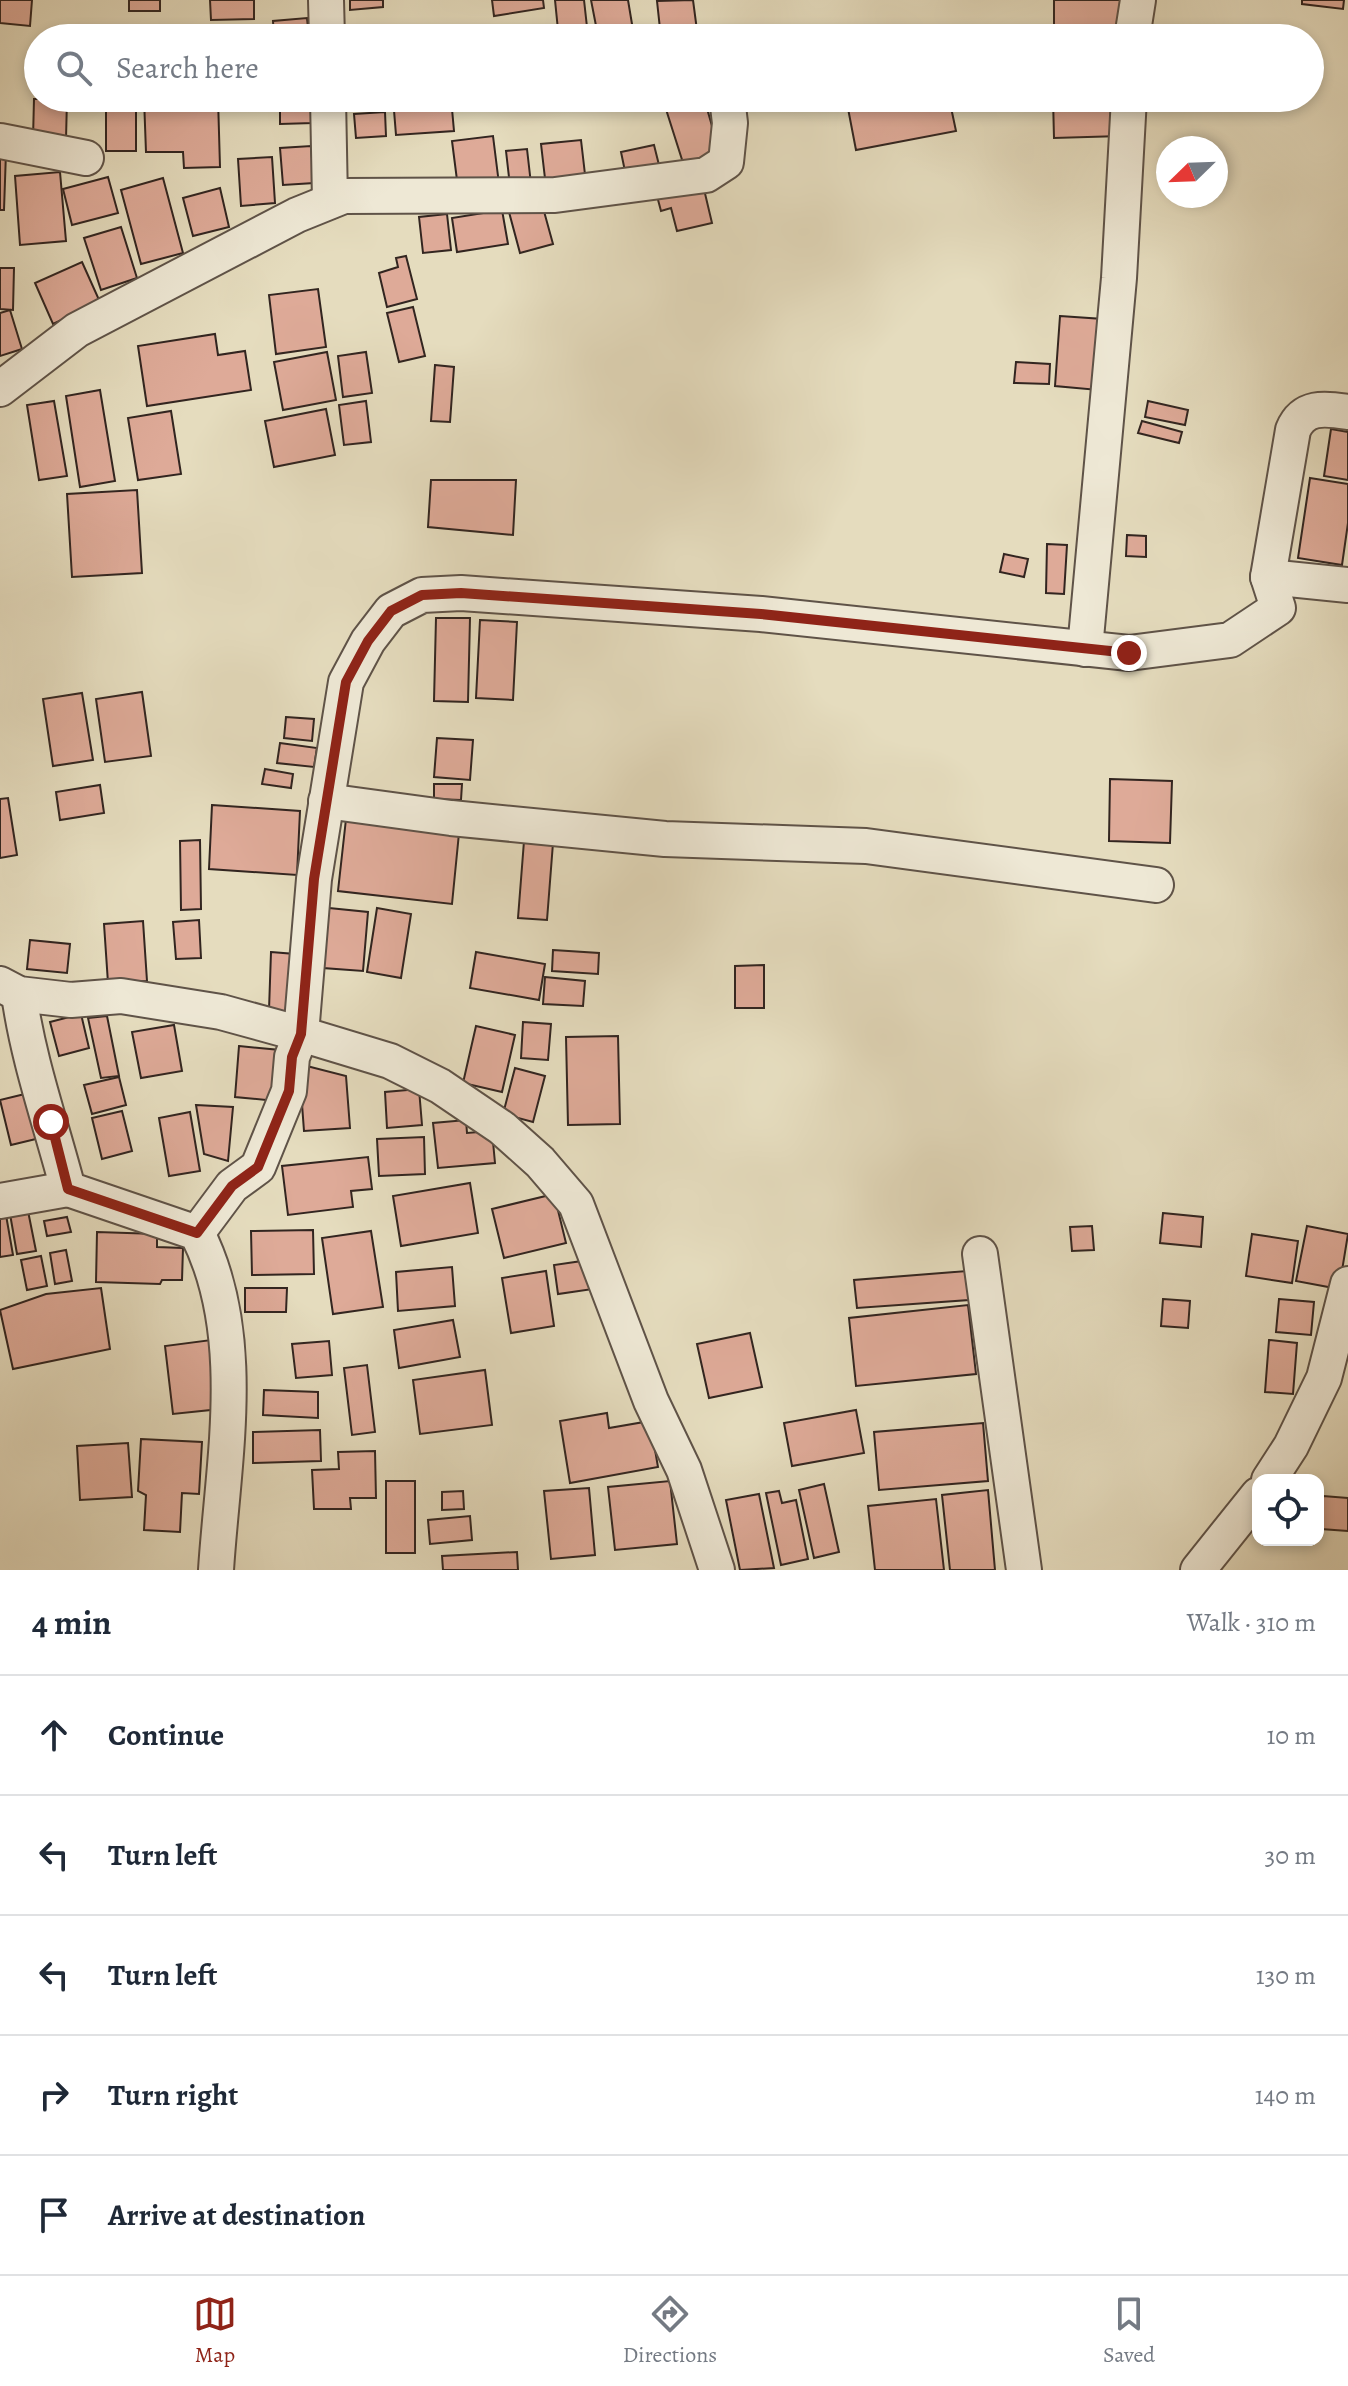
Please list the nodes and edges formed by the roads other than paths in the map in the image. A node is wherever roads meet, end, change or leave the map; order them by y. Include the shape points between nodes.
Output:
1 (326, 0) edge
2 (1138, 0) edge
3 (327, 24) edge
4 (1134, 24) edge
5 (328, 112) edge
6 (729, 112) edge
7 (1128, 112) edge
8 (0, 141) edge
9 (86, 158) dead end
10 (330, 201) junction
11 (0, 389) edge
12 (1348, 412) edge
13 (1268, 577) junction
14 (1348, 585) edge
15 (1085, 649) junction
16 (326, 801) junction
17 (1156, 885) dead end
18 (10, 989) edge
19 (301, 1034) junction
20 (68, 1189) junction
21 (0, 1201) edge
22 (197, 1233) junction
23 (980, 1254) dead end
24 (1348, 1284) edge
25 (1273, 1474) edge
26 (1252, 1502) edge
27 (216, 1570) edge
28 (717, 1570) edge
29 (1024, 1570) edge
30 (1198, 1570) edge

1 - 3 street
2 - 4 street
5 - 10 street
6 - 10 street via 726,162 706,175 555,195 344,196
7 - 15 street via 1119,278
8 - 9 street
10 - 11 street via 77,330
12 - 13 street via 1311,410 1299,416
13 - 14 street
13 - 15 street via 1278,608 1230,640 1129,653
15 - 16 street via 761,614 461,593 422,595 391,611 346,682
16 - 17 street via 665,839 866,846
16 - 19 street
18 - 19 street via 71,1000 121,996 221,1012
18 - 20 street
19 - 22 street via 292,1057 289,1091 258,1167 232,1186
19 - 28 street via 390,1061 440,1086 502,1128 576,1204 651,1401 684,1470
20 - 21 street
20 - 22 street
22 - 27 street via 212,1263 229,1396
23 - 29 street
24 - 25 street via 1324,1378
26 - 30 street

